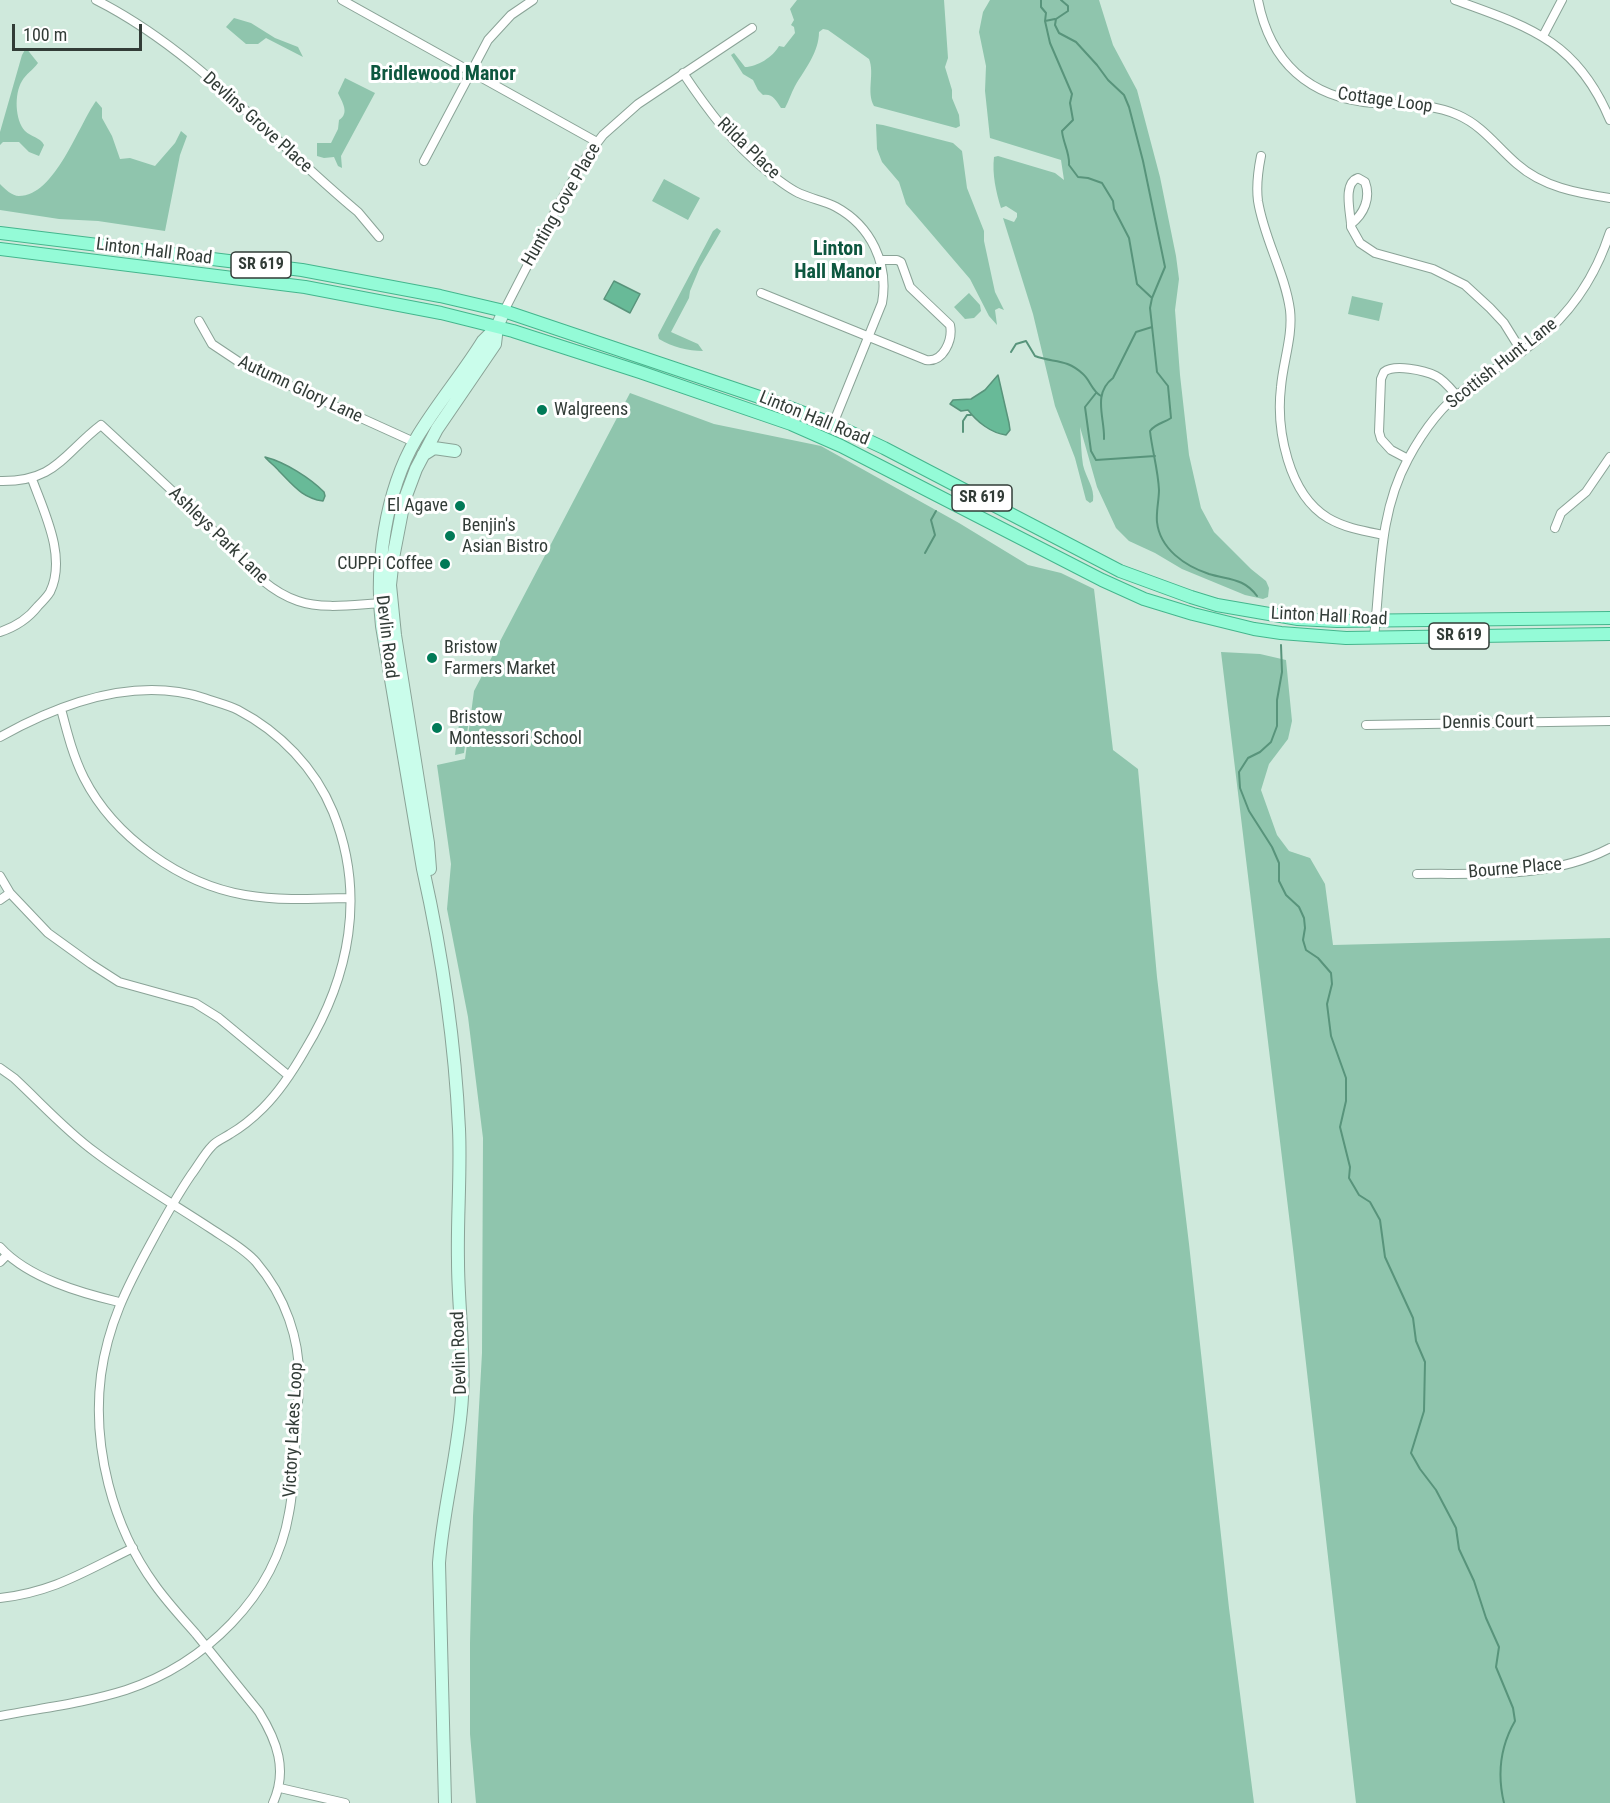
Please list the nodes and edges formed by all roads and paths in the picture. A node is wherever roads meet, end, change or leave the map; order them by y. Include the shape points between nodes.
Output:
1 (96, 0) edge
2 (342, 0) edge
3 (533, 0) edge
4 (1258, 0) edge
5 (1455, 0) edge
6 (1562, 0) edge
7 (353, 3) edge
8 (752, 28) dead end
9 (1543, 36) junction
10 (470, 72) junction
11 (683, 73) junction
12 (1610, 120) edge
13 (597, 142) junction
14 (1260, 156) dead end
15 (424, 161) dead end
16 (1610, 198) edge
17 (1351, 224) junction
18 (1610, 232) edge
19 (0, 233) edge
20 (379, 237) dead end
21 (0, 249) edge
22 (881, 260) junction
23 (761, 293) dead end
24 (504, 311) junction
25 (199, 321) dead end
26 (497, 327) junction
27 (869, 336) junction
28 (1522, 352) junction
29 (1457, 396) junction
30 (442, 421) junction
31 (833, 424) junction
32 (414, 442) junction
33 (423, 455) junction
34 (1610, 457) edge
35 (1408, 459) junction
36 (32, 479) junction
37 (0, 481) edge
38 (1555, 528) dead end
39 (1384, 536) junction
40 (385, 603) junction
41 (1610, 618) edge
42 (1376, 621) junction
43 (0, 632) edge
44 (1610, 634) edge
45 (1374, 637) junction
46 (61, 709) junction
47 (1610, 721) edge
48 (1366, 725) dead end
49 (0, 737) edge
50 (1610, 848) edge
51 (1418, 874) dead end
52 (0, 876) edge
53 (10, 893) junction
54 (350, 898) junction
55 (0, 900) edge
56 (0, 1068) edge
57 (289, 1076) junction
58 (172, 1203) junction
59 (0, 1247) edge
60 (7, 1255) junction
61 (0, 1262) edge
62 (119, 1302) junction
63 (133, 1548) junction
64 (0, 1598) edge
65 (206, 1647) junction
66 (0, 1716) edge
67 (280, 1788) junction
68 (273, 1803) edge
69 (345, 1803) edge
70 (445, 1803) edge

1 - 20 street, Devlins Grove Place via 139,25 197,68 358,212
2 - 7 street
3 - 10 street via 499,27
4 - 16 street, Cottage Loop via 1274,47 1314,87 1357,101 1426,105 1457,114 1482,129 1531,174 1561,188
5 - 9 street
6 - 9 street
7 - 10 street
8 - 11 street, Hunting Cove Place
9 - 12 street via 1569,57 1594,87
10 - 13 street
10 - 15 street
11 - 13 street, Hunting Cove Place via 616,121
11 - 22 street, Rilda Place via 717,121 750,157 799,194 846,213
13 - 24 street, Hunting Cove Place via 559,204
14 - 39 street via 1257,178 1261,216 1290,314 1280,389 1287,457 1298,487 1315,509 1341,525
17 - 17 street via 1349,184 1358,178 1365,182 1368,195 1363,212
17 - 28 street via 1360,243 1375,253 1433,269 1465,285 1504,323
18 - 28 street, Scottish Hunt Lane via 1599,262 1576,300
19 - 24 main road, Linton Hall Road / SR 619 via 302,270
21 - 26 main road, Linton Hall Road / SR 619 via 305,287
22 - 27 street, Rilda Place via 885,289
22 - 27 street via 901,262 910,287 947,321 951,334 941,356 931,361
23 - 27 street
24 - 26 main road, Devlin Road
24 - 31 main road, Linton Hall Road / SR 619
25 - 32 street, Autumn Glory Lane via 212,344 236,360
26 - 30 main road, Devlin Road via 490,353
26 - 32 main road, Devlin Road via 483,341
26 - 45 main road, Linton Hall Road / SR 619 via 801,429 1144,599 1254,629 1312,636
27 - 31 street, Rilda Place
28 - 29 street, Scottish Hunt Lane
29 - 35 street, Scottish Hunt Lane via 1435,418
29 - 35 street via 1443,381 1427,373 1393,367 1384,372 1379,432 1385,445
30 - 33 main road, Devlin Road
30 - 33 main road via 443,436 455,452 435,448
31 - 42 main road, Linton Hall Road / SR 619 via 1120,571 1191,597 1298,619
32 - 40 main road, Devlin Road via 399,478 380,561
33 - 40 main road, Devlin Road via 404,501
34 - 38 street via 1586,492 1562,513
35 - 39 street, Scottish Hunt Lane via 1393,494
36 - 37 street
36 - 40 street, Ashleys Park Lane via 53,468 101,425 271,587 299,602
36 - 43 street via 48,523 56,570 50,592 32,614
39 - 42 street, Scottish Hunt Lane
40 - 70 main road, Devlin Road via 429,843 431,904 456,1080 463,1394 439,1563
41 - 42 main road, Linton Hall Road / SR 619
42 - 45 street, Scottish Hunt Lane
44 - 45 main road, Linton Hall Road / SR 619
46 - 49 street
46 - 54 street via 85,779 107,811 137,843 167,865 202,883 244,895 302,900
46 - 54 street via 105,695 149,689 196,696 236,709 270,730 301,758 326,796 342,836 350,874
47 - 48 street, Dennis Court
50 - 51 street, Bourne Place via 1571,864 1540,871
52 - 53 street
53 - 55 street
53 - 57 street via 48,933 91,964 119,982 195,1003
54 - 57 street via 348,943 335,992
56 - 58 street, Victory Lakes Loop via 94,1152
57 - 58 street via 262,1109 212,1145
58 - 62 street
58 - 65 street, Victory Lakes Loop via 255,1260 287,1311 297,1347 294,1478 280,1547 252,1600
59 - 60 street
60 - 61 street
60 - 62 street via 81,1293
62 - 63 street via 101,1375 99,1413 111,1492
63 - 64 street via 72,1580
63 - 65 street via 154,1584
65 - 66 street, Victory Lakes Loop via 155,1678 125,1690
65 - 67 street via 268,1726 276,1745
67 - 68 street
67 - 69 street

